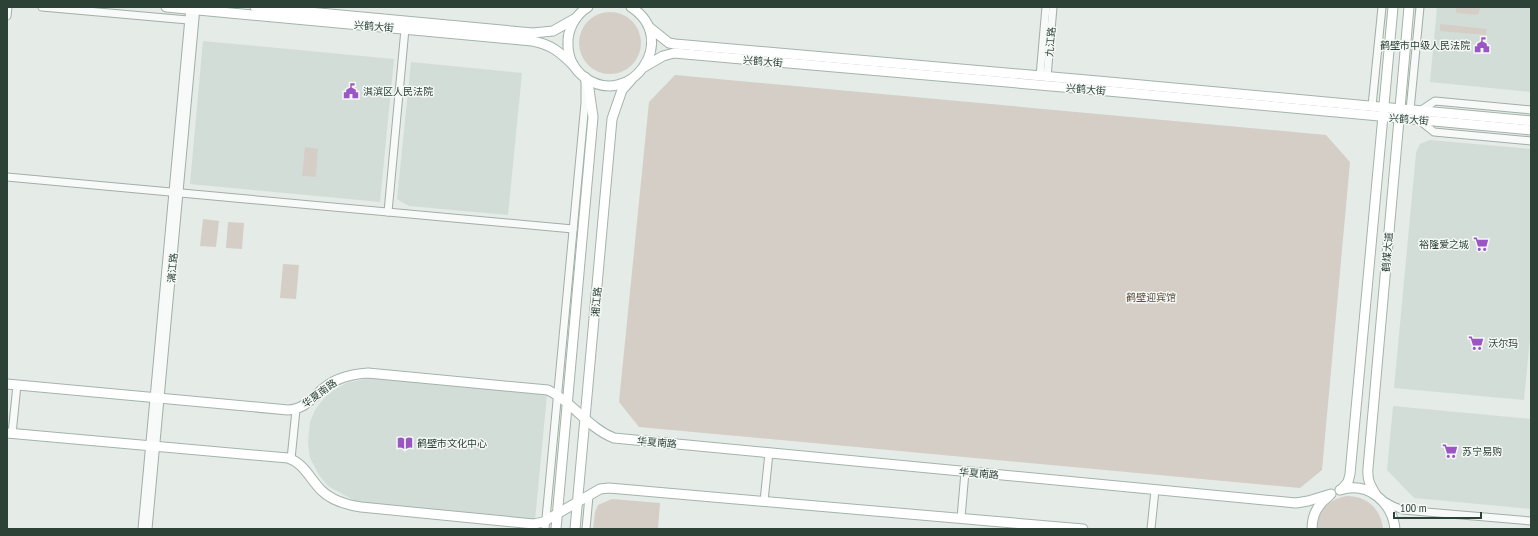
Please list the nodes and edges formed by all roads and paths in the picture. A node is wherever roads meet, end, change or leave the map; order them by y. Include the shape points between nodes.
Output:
1 (8, 7) edge
2 (42, 7) edge
3 (166, 7) edge
4 (256, 7) edge
5 (588, 7) edge
6 (1046, 7) edge
7 (1053, 7) edge
8 (1382, 7) edge
9 (1393, 7) edge
10 (1409, 7) edge
11 (1420, 7) edge
12 (193, 8) edge
13 (635, 9) edge
14 (7, 16) edge
15 (576, 18) junction
16 (188, 20) junction
17 (649, 27) junction
18 (404, 29) junction
19 (574, 66) junction
20 (644, 67) junction
21 (1043, 76) junction
22 (585, 77) junction
23 (631, 80) junction
24 (1372, 106) junction
25 (1410, 110) junction
26 (1531, 110) edge
27 (1383, 112) junction
28 (1399, 114) junction
29 (1419, 115) junction
30 (1531, 121) edge
31 (1531, 130) edge
32 (1531, 141) edge
33 (7, 177) edge
34 (176, 192) junction
35 (388, 212) junction
36 (573, 229) junction
37 (7, 384) edge
38 (17, 385) junction
39 (557, 395) junction
40 (157, 398) junction
41 (568, 404) junction
42 (296, 410) junction
43 (585, 419) junction
44 (10, 433) edge
45 (153, 446) junction
46 (769, 453) junction
47 (292, 459) junction
48 (965, 472) junction
49 (1342, 489) junction
50 (1155, 490) junction
51 (1332, 494) junction
52 (589, 496) junction
53 (1379, 497) junction
54 (764, 501) junction
55 (578, 502) junction
56 (558, 513) junction
57 (961, 518) junction
58 (1531, 522) edge
59 (545, 525) edge
60 (1003, 526) edge
61 (142, 529) edge
62 (148, 529) edge
63 (556, 529) edge
64 (575, 529) edge
65 (586, 529) edge
66 (1083, 529) edge
67 (1151, 529) edge
68 (1312, 529) edge
69 (1395, 529) edge

1 - 14 street
2 - 16 street
3 - 12 main road, 兴鹤大街
4 - 15 main road, 兴鹤大街 via 533,32 553,31
5 - 15 main road
6 - 21 street, 九江路
7 - 21 street, 九江路
8 - 24 street
9 - 27 main road, 鹤煤大道
10 - 28 main road, 鹤煤大道
11 - 25 street
12 - 16 street, 漓江路
12 - 18 main road, 兴鹤大街
12 - 34 street, 漓江路
13 - 17 main road
15 - 19 main road via 567,42
16 - 34 street, 漓江路
17 - 20 main road via 652,45
17 - 21 main road, 兴鹤大街 via 675,44
18 - 19 main road, 兴鹤大街 via 542,43 561,53
18 - 35 street
19 - 22 main road, 兴鹤大街
20 - 23 main road, 湘江路
20 - 27 main road, 兴鹤大街 via 674,53
21 - 24 main road, 兴鹤大街
22 - 23 main road via 606,85
22 - 36 street via 585,103
22 - 41 main road, 湘江路 via 593,117
23 - 43 main road, 湘江路 via 622,90 612,119
24 - 27 main road, 兴鹤大街
25 - 28 main road, 兴鹤大街
25 - 29 main road, 兴鹤大街
26 - 29 street via 1435,101
27 - 28 main road, 兴鹤大街
27 - 49 main road, 鹤煤大道 via 1350,474
28 - 29 main road, 兴鹤大街
28 - 53 main road, 鹤煤大道 via 1367,479
29 - 30 main road, 兴鹤大街
29 - 31 main road, 兴鹤大街
29 - 32 street via 1434,132
33 - 34 street
34 - 35 street
34 - 40 street, 漓江路
35 - 36 street
36 - 39 street
37 - 38 main road, 华夏南路
38 - 40 main road, 华夏南路
38 - 44 street
39 - 41 main road, 华夏南路
39 - 42 main road, 华夏南路 via 548,390 368,373 336,380 313,400
39 - 59 street
40 - 42 main road, 华夏南路
40 - 45 street, 漓江路
41 - 43 main road, 华夏南路
41 - 56 main road, 湘江路
42 - 47 street
43 - 46 main road, 华夏南路 via 614,438
43 - 55 main road, 湘江路
44 - 45 main road
45 - 47 main road
45 - 61 street, 漓江路
45 - 62 street, 漓江路
46 - 48 main road, 华夏南路
46 - 54 street
47 - 59 main road via 303,467 322,491 348,505
48 - 50 main road, 华夏南路
48 - 57 street
49 - 51 main road
49 - 53 main road via 1363,489
50 - 51 main road, 华夏南路 via 1296,503
50 - 67 street
51 - 68 main road via 1316,511
52 - 54 main road via 600,489 609,488
52 - 55 main road
52 - 65 street
53 - 58 street via 1403,510
53 - 69 main road, 鹤煤大道 via 1390,510
54 - 57 main road
55 - 56 main road
55 - 64 main road, 湘江路
56 - 59 main road
56 - 63 main road, 湘江路
57 - 60 main road
60 - 66 main road

